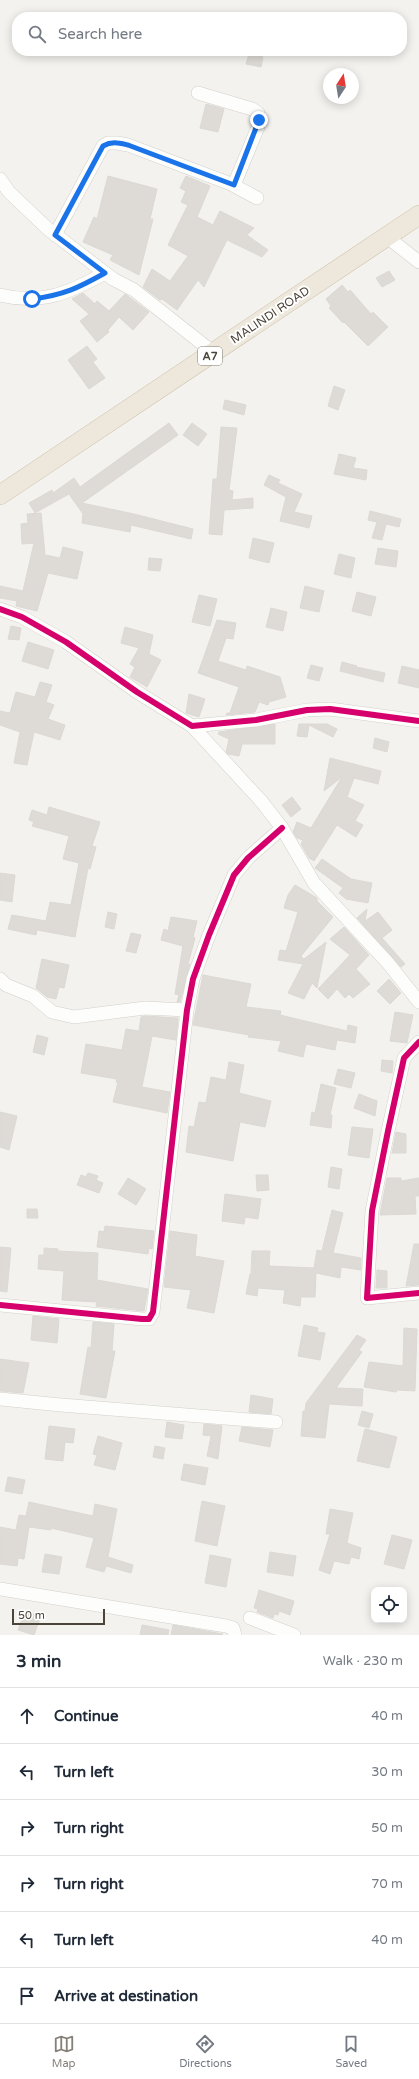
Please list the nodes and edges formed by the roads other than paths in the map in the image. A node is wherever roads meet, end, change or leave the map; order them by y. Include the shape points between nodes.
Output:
1 (198, 93) dead end
2 (0, 179) edge
3 (234, 185) junction
4 (257, 198) dead end
5 (419, 215) edge
6 (55, 235) junction
7 (386, 236) junction
8 (419, 262) edge
9 (105, 273) junction
10 (0, 295) edge
11 (214, 353) junction
12 (0, 495) edge
13 (0, 609) edge
14 (419, 721) edge
15 (192, 726) junction
16 (282, 828) junction
17 (0, 979) edge
18 (419, 1002) edge
19 (187, 1010) junction
20 (419, 1042) edge
21 (419, 1293) edge
22 (0, 1305) edge
23 (0, 1398) edge
24 (276, 1422) dead end
25 (0, 1589) edge
26 (250, 1618) dead end
27 (235, 1635) edge
28 (294, 1635) edge

1 - 3 street via 258,113 258,127
2 - 6 street via 14,197
3 - 4 street
3 - 6 street via 128,145 108,143 103,146
5 - 7 highway, MALINDI ROAD / A7
6 - 9 street
7 - 8 street
7 - 11 highway, MALINDI ROAD / A7
9 - 10 street via 77,289 58,296 24,299
9 - 11 street via 134,290
11 - 12 highway, MALINDI ROAD / A7
13 - 15 street via 66,642 136,692
14 - 15 street via 330,709
15 - 16 street via 262,802
16 - 18 street via 314,883 382,957
16 - 19 street via 234,874 193,979
17 - 19 street via 6,985 33,996 52,1012 74,1017 145,1008
19 - 22 street via 153,1312 149,1319
20 - 21 street via 404,1058 388,1131 372,1211 367,1298
23 - 24 street
25 - 27 street via 226,1626 233,1628
26 - 28 street

